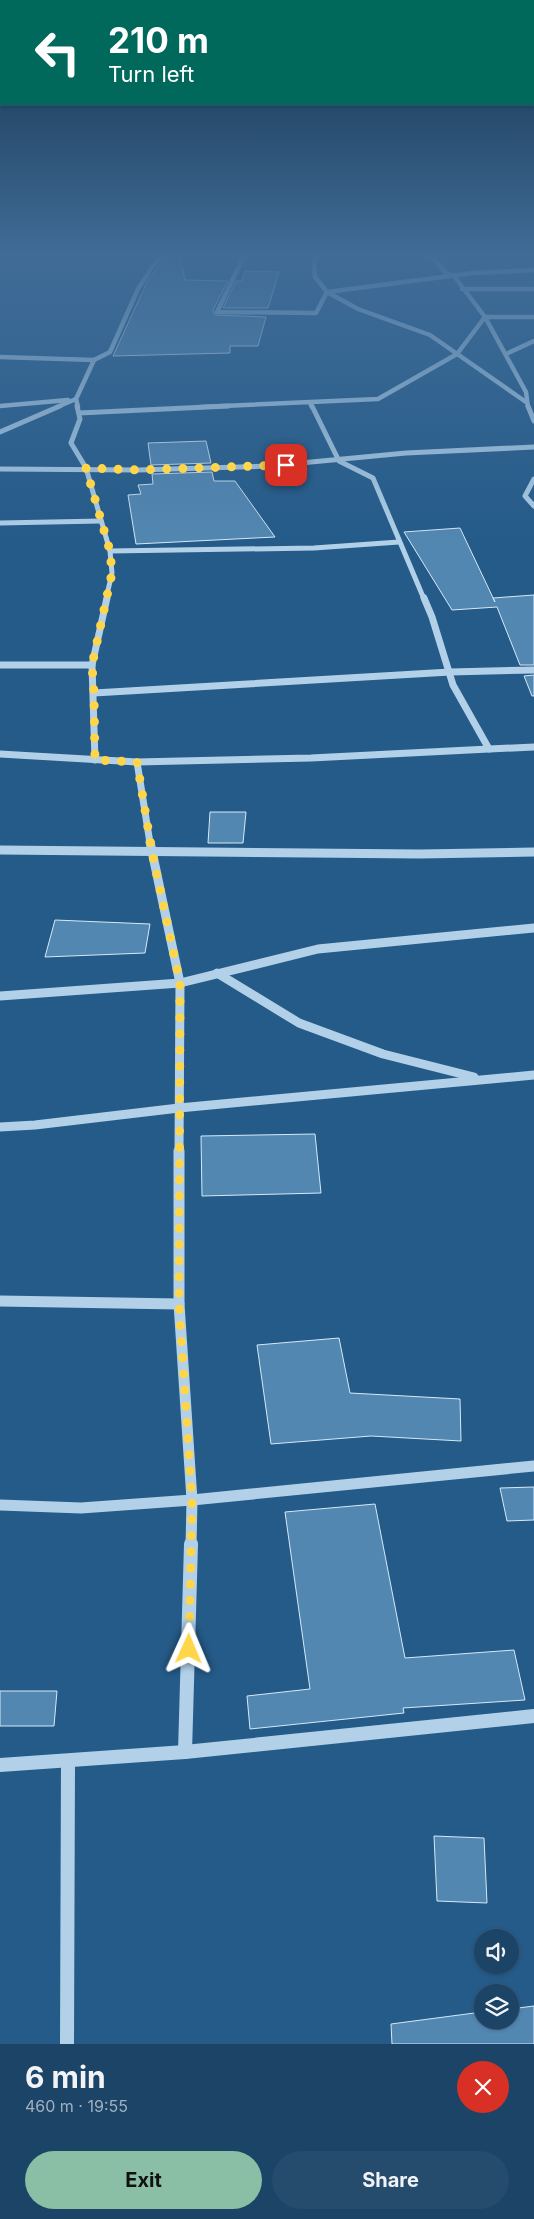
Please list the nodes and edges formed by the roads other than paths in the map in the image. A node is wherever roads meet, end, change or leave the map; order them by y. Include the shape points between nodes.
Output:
1 (110, 351) edge
2 (453, 351) edge
3 (459, 351) edge
4 (512, 351) edge
5 (457, 354) junction
6 (506, 354) joint
7 (0, 357) edge
8 (94, 360) junction
9 (76, 399) junction
10 (526, 402) junction
11 (310, 404) junction
12 (0, 406) edge
13 (79, 413) junction
14 (534, 421) edge
15 (0, 432) edge
16 (534, 447) edge
17 (339, 461) junction
18 (86, 468) junction
19 (0, 469) edge
20 (534, 479) edge
21 (534, 506) edge
22 (101, 521) junction
23 (0, 523) edge
24 (399, 542) junction
25 (110, 551) junction
26 (0, 665) edge
27 (92, 665) junction
28 (534, 670) edge
29 (450, 672) junction
30 (94, 693) junction
31 (534, 747) edge
32 (489, 749) junction
33 (0, 754) edge
34 (95, 760) junction
35 (137, 762) junction
36 (0, 850) edge
37 (152, 852) junction
38 (534, 852) edge
39 (534, 928) edge
40 (217, 973) junction
41 (180, 983) junction
42 (0, 996) edge
43 (534, 1075) edge
44 (482, 1079) junction
45 (180, 1108) junction
46 (0, 1127) edge
47 (0, 1301) edge
48 (179, 1304) junction
49 (534, 1466) edge
50 (192, 1500) junction
51 (0, 1505) edge
52 (534, 1716) edge
53 (185, 1752) junction
54 (68, 1762) junction
55 (0, 1764) edge
56 (67, 2044) edge

1 - 8 street
2 - 5 street
3 - 5 street
4 - 6 street
5 - 10 street
5 - 11 street via 378,399
6 - 10 street via 526,392
7 - 8 street
8 - 9 street
9 - 12 street
9 - 13 street
9 - 15 street
10 - 14 street
11 - 13 street
11 - 17 street
13 - 18 street via 80,419 71,443
16 - 17 street via 406,453
17 - 18 street via 138,470
17 - 24 street via 373,478
18 - 19 street
18 - 22 street
20 - 21 street via 524,496
22 - 23 street
22 - 25 street
24 - 25 street via 314,548
24 - 29 street via 432,617
25 - 27 street via 112,573
26 - 27 street
27 - 30 street
28 - 29 street
29 - 30 street
29 - 32 street via 453,685
30 - 34 street
31 - 32 street
32 - 35 street
33 - 34 street
34 - 35 street
35 - 37 street
36 - 37 street
37 - 38 street
37 - 41 street
39 - 40 street via 318,949
40 - 41 street
40 - 44 street via 299,1023 383,1054
41 - 42 street
41 - 45 street
43 - 44 street
44 - 45 street
45 - 46 street
45 - 48 street
47 - 48 street
48 - 50 street
49 - 50 street
50 - 51 street via 81,1508
50 - 53 street
52 - 53 street
53 - 54 street
54 - 55 street
54 - 56 street

